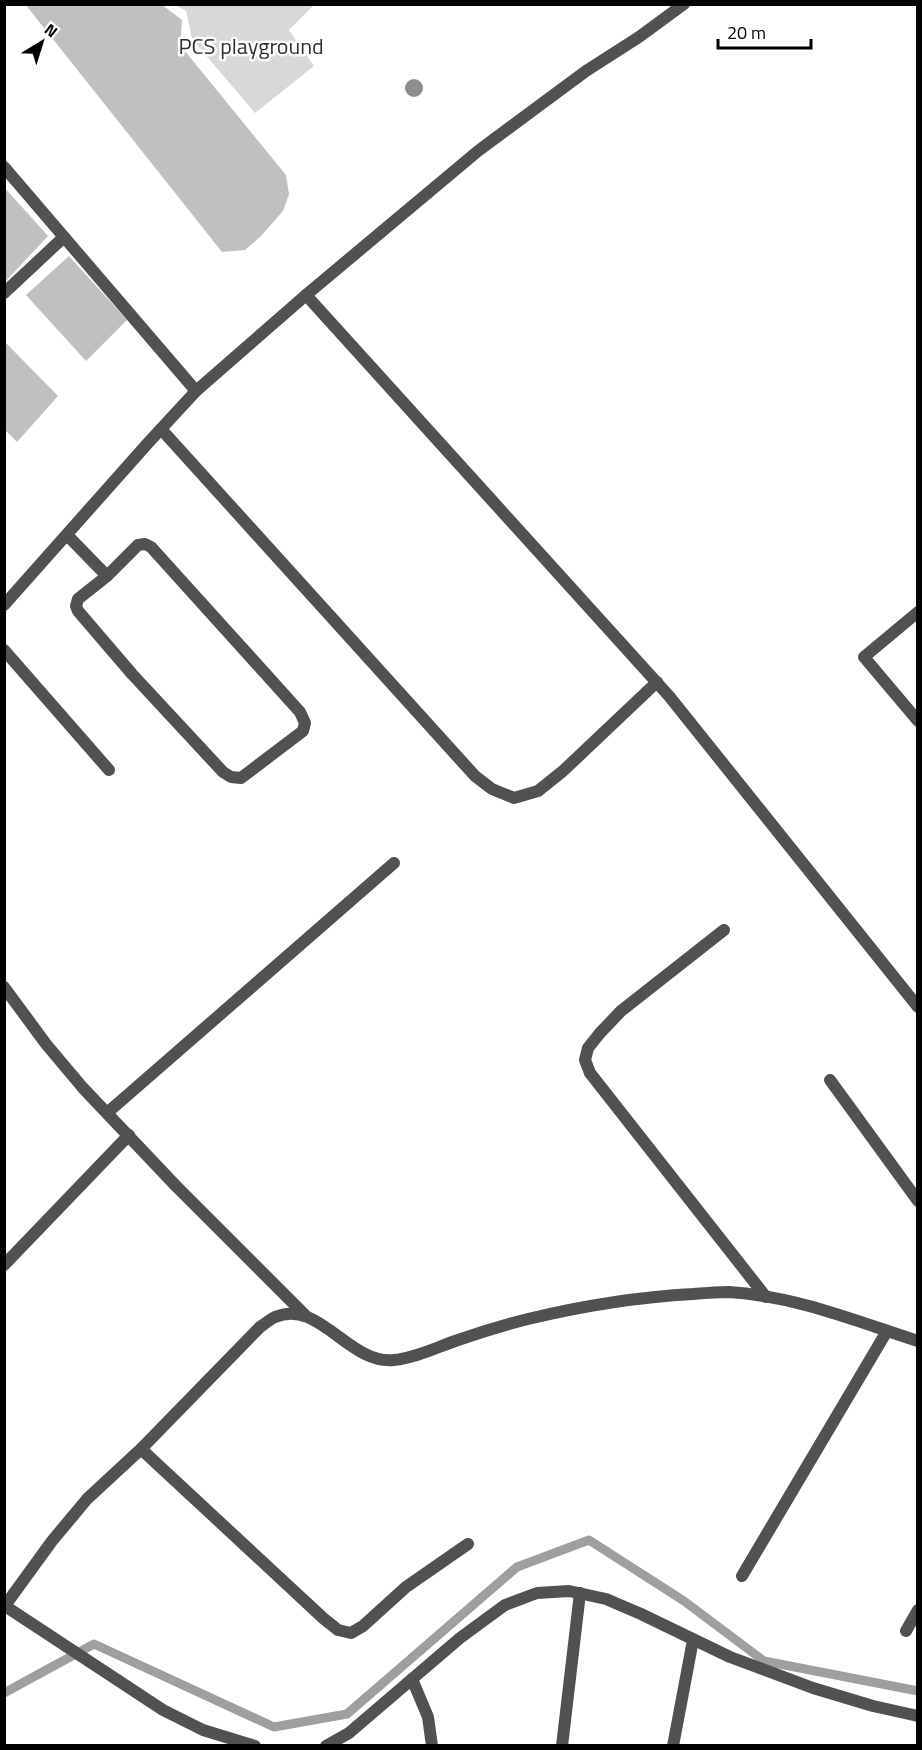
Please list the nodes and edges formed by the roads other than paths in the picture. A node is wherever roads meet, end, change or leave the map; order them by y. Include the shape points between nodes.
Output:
1 (684, 4) edge
2 (4, 167) edge
3 (64, 237) junction
4 (4, 293) edge
5 (306, 295) junction
6 (196, 391) junction
7 (161, 429) junction
8 (67, 536) junction
9 (107, 576) junction
10 (4, 605) edge
11 (918, 612) edge
12 (4, 650) edge
13 (657, 682) junction
14 (918, 721) edge
15 (109, 770) dead end
16 (394, 863) dead end
17 (724, 930) dead end
18 (4, 987) edge
19 (918, 1006) edge
20 (830, 1080) dead end
21 (107, 1113) junction
22 (129, 1135) junction
23 (918, 1201) edge
24 (4, 1265) edge
25 (766, 1297) junction
26 (305, 1315) junction
27 (887, 1331) junction
28 (918, 1341) edge
29 (141, 1449) junction
30 (468, 1544) dead end
31 (742, 1576) dead end
32 (580, 1593) junction
33 (5, 1607) edge
34 (918, 1610) edge
35 (906, 1631) dead end
36 (693, 1640) junction
37 (412, 1679) junction
38 (918, 1716) edge
39 (255, 1746) edge
40 (326, 1746) edge
41 (432, 1746) edge
42 (562, 1746) edge
43 (674, 1746) edge

1 - 5 street via 478,151
2 - 3 street
3 - 4 street
3 - 6 street
5 - 6 street
5 - 13 street
6 - 7 street
7 - 8 street
7 - 13 street via 475,776 492,789 514,798 538,791
8 - 9 street
8 - 10 street
9 - 9 street via 78,599 78,611 223,772 241,778 303,731 305,723 300,712 151,547 138,545
11 - 14 street via 864,657
12 - 15 street
13 - 19 street
16 - 21 street
17 - 25 street via 621,1011 588,1048 585,1060 590,1073
18 - 21 street via 46,1044
20 - 23 street
21 - 22 street
22 - 24 street
22 - 26 street
25 - 26 street via 729,1292 632,1299 528,1319 391,1360 372,1357 352,1347
25 - 27 street via 826,1309
26 - 29 street via 276,1316 261,1327
27 - 28 street
27 - 31 street
29 - 30 street via 338,1630 351,1633 363,1626 406,1587
29 - 33 street via 87,1499 52,1540
32 - 36 street via 606,1599
32 - 37 street via 537,1593 505,1605
32 - 42 street
33 - 39 street via 164,1710 203,1730
34 - 35 street
36 - 38 street via 813,1688
36 - 43 street
37 - 40 street via 349,1733
37 - 41 street via 428,1717

